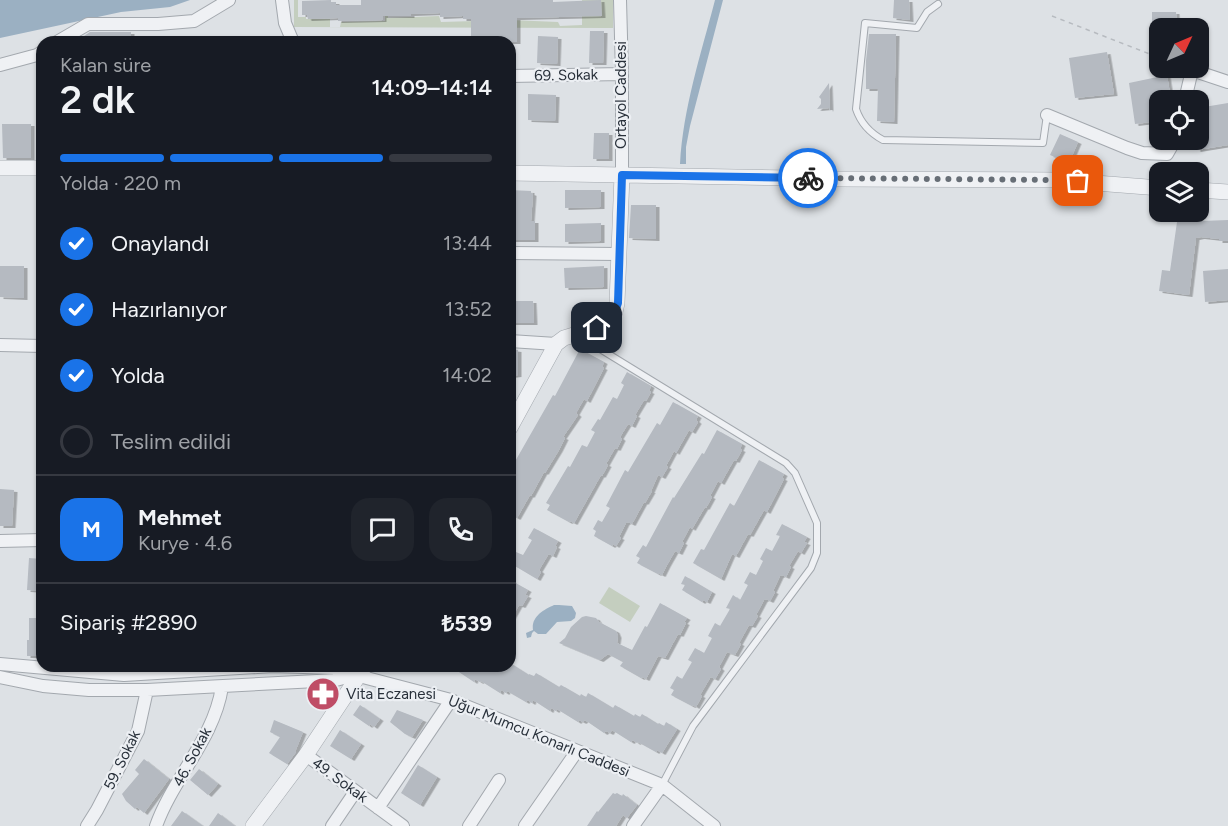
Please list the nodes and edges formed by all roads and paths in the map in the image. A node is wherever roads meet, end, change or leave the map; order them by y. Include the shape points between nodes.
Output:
1 (229, 0) edge
2 (282, 0) edge
3 (620, 0) edge
4 (938, 4) dead end
5 (1052, 16) dead end
6 (67, 36) edge
7 (290, 36) edge
8 (36, 54) edge
9 (1149, 54) edge
10 (0, 65) edge
11 (622, 74) junction
12 (516, 76) edge
13 (1228, 82) edge
14 (1187, 90) edge
15 (1047, 115) joint
16 (1169, 150) edge
17 (0, 168) edge
18 (36, 168) edge
19 (516, 173) edge
20 (622, 175) junction
21 (1149, 187) edge
22 (1209, 191) edge
23 (1228, 192) edge
24 (516, 253) edge
25 (619, 254) junction
26 (576, 334) junction
27 (516, 341) edge
28 (556, 344) junction
29 (0, 345) edge
30 (36, 346) edge
31 (516, 417) edge
32 (36, 540) edge
33 (0, 541) edge
34 (0, 664) edge
35 (36, 667) edge
36 (90, 672) edge
37 (146, 672) edge
38 (358, 672) edge
39 (0, 676) edge
40 (222, 687) junction
41 (147, 690) junction
42 (451, 700) junction
43 (577, 751) junction
44 (306, 755) junction
45 (499, 780) dead end
46 (662, 785) junction
47 (355, 792) junction
48 (378, 808) junction
49 (87, 826) edge
50 (156, 826) edge
51 (253, 826) edge
52 (332, 826) edge
53 (403, 826) edge
54 (469, 826) edge
55 (525, 826) edge
56 (633, 826) edge
57 (714, 826) edge

1 - 6 street via 194,21 88,24
2 - 7 street
3 - 11 street, Ortayol Caddesi
4 - 15 lane via 927,12 917,28 865,23 856,110 870,132 883,140 1043,143
5 - 9 path
8 - 10 street
11 - 12 street, 69. Sokak
11 - 20 street, Ortayol Caddesi
13 - 14 street via 1192,70
15 - 16 street via 1142,153 1167,154
17 - 18 street
19 - 20 street
20 - 21 street via 1058,180
20 - 25 street, Ortayol Caddesi
22 - 23 street
24 - 25 street
25 - 26 street, Ortayol Caddesi via 615,312 610,321
26 - 28 street, Ortayol Caddesi
26 - 46 lane via 786,463 795,473 817,524 817,553 811,568 693,726
27 - 28 street
28 - 31 street
29 - 30 street
32 - 33 street
34 - 35 street, Uğur Mumcu Konarlı Caddesi
36 - 37 street, Uğur Mumcu Konarlı Caddesi
38 - 40 street, Uğur Mumcu Konarlı Caddesi via 336,680
38 - 42 street, Uğur Mumcu Konarlı Caddesi
38 - 44 street
39 - 41 street, Uğur Mumcu Konarlı Caddesi via 43,686
40 - 41 street, Uğur Mumcu Konarlı Caddesi
40 - 50 street, 46. Sokak via 202,743
41 - 49 street, 59. Sokak via 138,731
42 - 43 street, Uğur Mumcu Konarlı Caddesi
42 - 48 street
43 - 46 street, Uğur Mumcu Konarlı Caddesi
43 - 55 street
44 - 47 street, 49. Sokak
44 - 51 street
45 - 54 street
46 - 56 street
46 - 57 street, Uğur Mumcu Konarlı Caddesi
47 - 48 street, 49. Sokak
47 - 52 street
48 - 53 street, 49. Sokak

